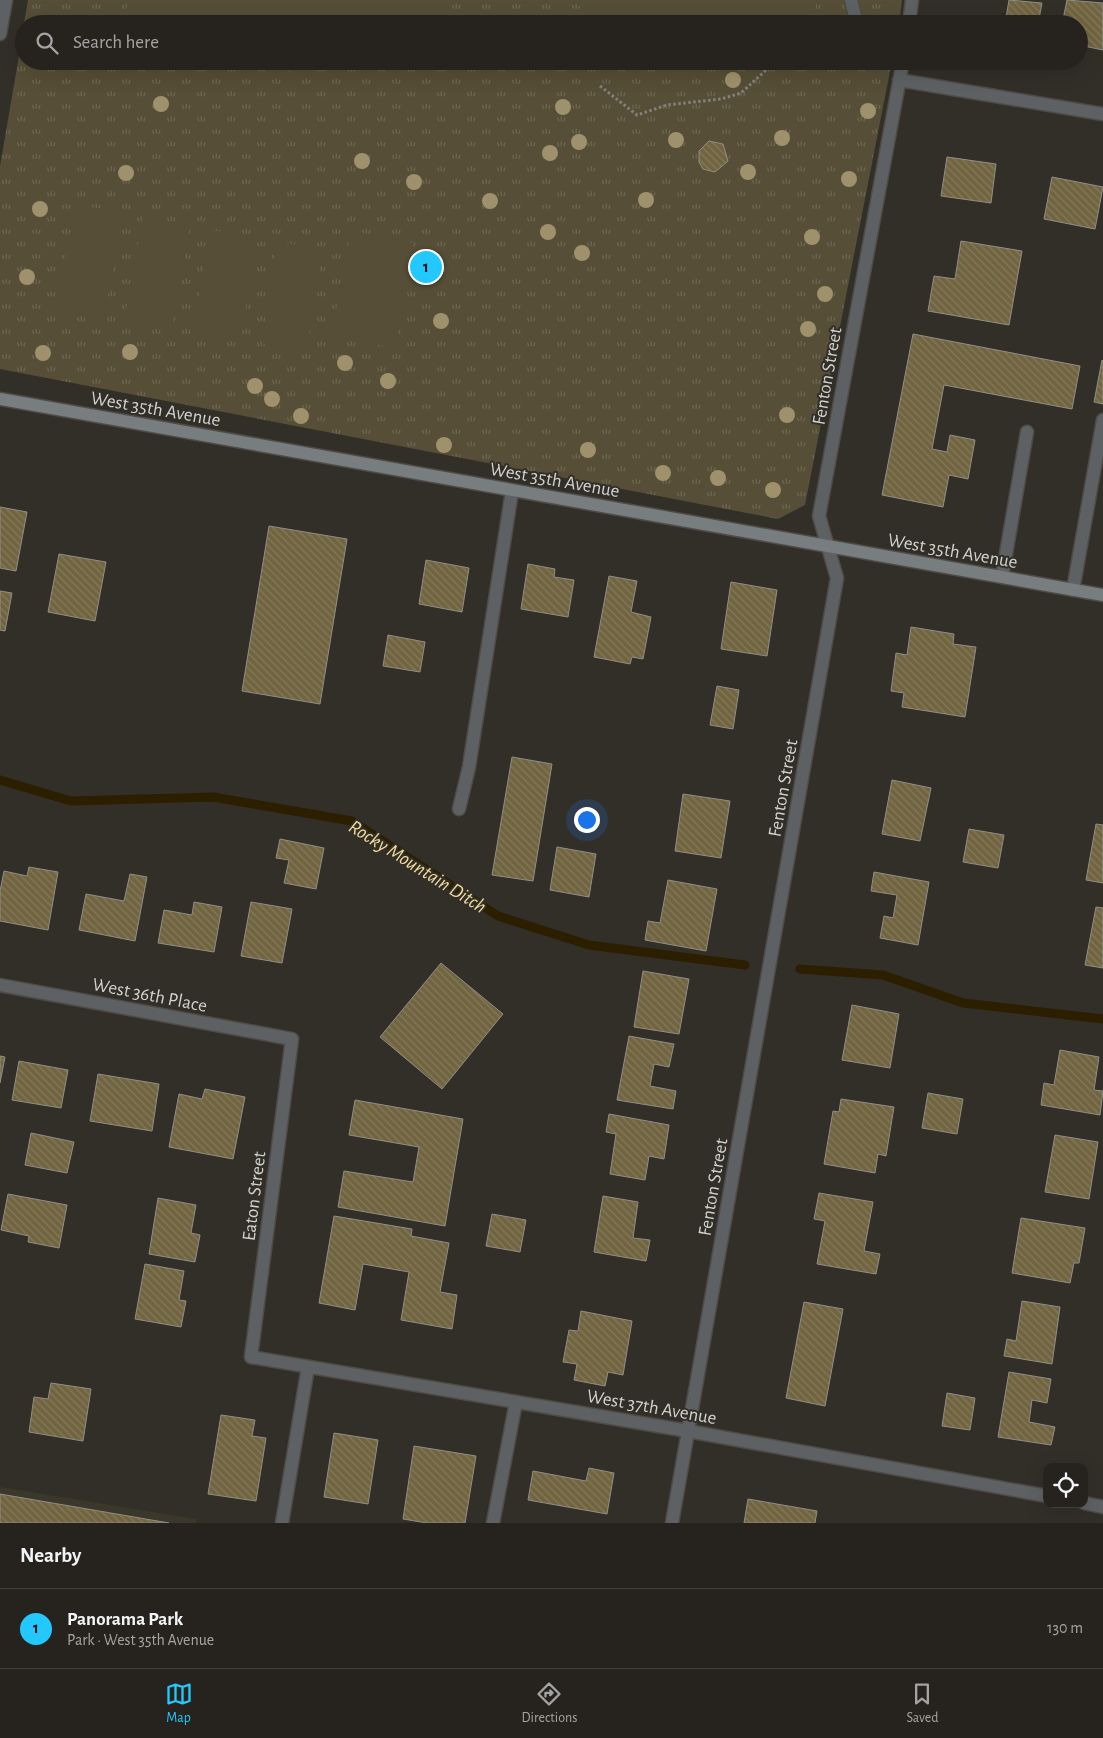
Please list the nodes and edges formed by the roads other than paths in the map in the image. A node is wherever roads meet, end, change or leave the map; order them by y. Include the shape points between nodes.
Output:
1 (6, 0) edge
2 (851, 0) edge
3 (912, 0) edge
4 (855, 15) edge
5 (910, 15) edge
6 (0, 34) edge
7 (899, 70) edge
8 (908, 70) edge
9 (1103, 114) edge
10 (0, 400) edge
11 (1103, 420) edge
12 (1027, 432) dead end
13 (512, 491) junction
14 (827, 547) junction
15 (1002, 577) junction
16 (1073, 590) junction
17 (1103, 595) edge
18 (460, 809) dead end
19 (0, 985) edge
20 (292, 1039) joint
21 (251, 1357) joint
22 (308, 1367) junction
23 (516, 1402) junction
24 (688, 1431) junction
25 (1043, 1495) edge
26 (1088, 1504) edge
27 (1103, 1507) edge
28 (282, 1523) edge
29 (493, 1523) edge
30 (672, 1523) edge

1 - 6 street
2 - 4 street
3 - 5 street
7 - 14 street, Fenton Street via 820,516
8 - 9 street
10 - 13 street, West 35th Avenue
11 - 16 street
12 - 15 street
13 - 14 street, West 35th Avenue
13 - 18 street via 470,767
14 - 15 street, West 35th Avenue
14 - 24 street, Fenton Street via 837,578
15 - 16 street, West 35th Avenue
16 - 17 street, West 35th Avenue
19 - 20 street, West 36th Place
20 - 21 street, Eaton Street
21 - 22 street, West 37th Avenue
22 - 23 street, West 37th Avenue
22 - 28 street
23 - 24 street, West 37th Avenue
23 - 29 street
24 - 25 street, West 37th Avenue
24 - 30 street, Fenton Street
26 - 27 street

